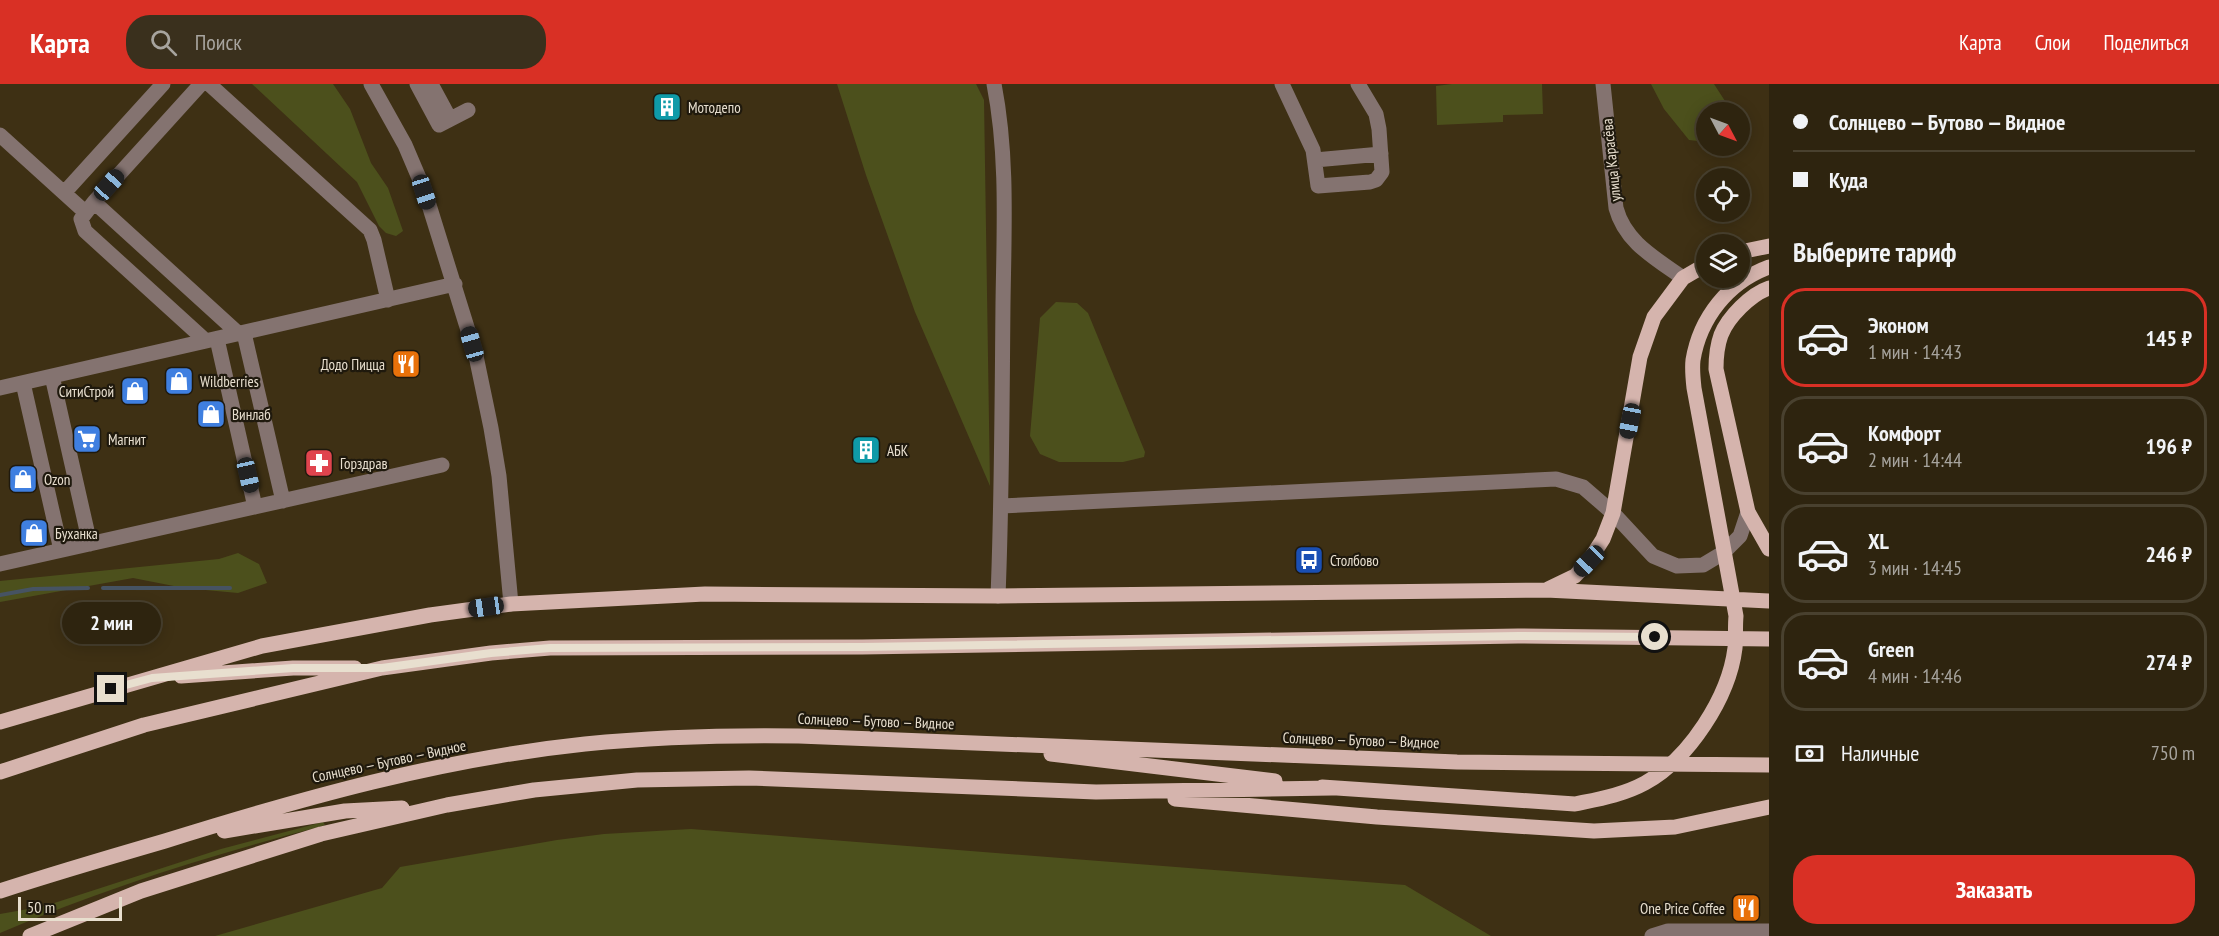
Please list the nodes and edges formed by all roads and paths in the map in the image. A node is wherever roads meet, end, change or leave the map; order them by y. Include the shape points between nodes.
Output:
1 (163, 84) edge
2 (201, 84) edge
3 (209, 84) edge
4 (371, 84) edge
5 (417, 84) edge
6 (430, 84) edge
7 (994, 84) edge
8 (1282, 84) edge
9 (1358, 84) edge
10 (1603, 84) edge
11 (468, 110) dead end
12 (450, 119) junction
13 (0, 135) edge
14 (1381, 154) junction
15 (1315, 160) junction
16 (64, 193) junction
17 (89, 207) junction
18 (1769, 246) edge
19 (1750, 250) edge
20 (1769, 267) edge
21 (1696, 270) edge
22 (1683, 278) junction
23 (455, 285) junction
24 (1769, 288) edge
25 (388, 300) junction
26 (242, 333) junction
27 (211, 340) junction
28 (52, 376) junction
29 (23, 383) junction
30 (0, 388) edge
31 (442, 465) dead end
32 (283, 501) junction
33 (1001, 506) junction
34 (255, 507) junction
35 (1748, 512) junction
36 (1612, 513) junction
37 (90, 544) junction
38 (1769, 549) edge
39 (61, 550) junction
40 (0, 564) edge
41 (1546, 590) junction
42 (998, 596) junction
43 (1769, 601) edge
44 (511, 604) junction
45 (1769, 639) edge
46 (382, 668) junction
47 (152, 678) junction
48 (0, 722) edge
49 (933, 740) junction
50 (1769, 765) edge
51 (0, 772) edge
52 (1332, 788) junction
53 (1096, 792) junction
54 (447, 805) junction
55 (1769, 807) edge
56 (156, 843) junction
57 (0, 891) edge
58 (1769, 931) edge
59 (30, 936) edge
60 (1652, 936) edge

1 - 16 street
2 - 17 street
3 - 25 street via 370,230
4 - 23 street via 405,145
5 - 12 street via 439,124
6 - 12 street
7 - 33 street via 1001,129 1004,208
8 - 15 street
9 - 14 street via 1378,121
10 - 22 street, улица Карасёва via 1620,221 1638,245
11 - 12 street
13 - 16 street
14 - 15 street
14 - 15 street via 1382,172 1370,182 1318,186
16 - 17 street
17 - 26 street
17 - 27 street via 81,222 85,231
18 - 19 main road
20 - 52 main road via 1731,289 1715,306 1700,334 1693,362 1694,388 1736,616 1735,649 1727,680 1695,738 1672,764 1646,783 1615,796 1575,804
21 - 22 main road
22 - 36 main road via 1654,317 1640,357
23 - 25 street
23 - 44 street via 476,356 491,428
24 - 35 main road via 1747,302 1731,319 1721,335 1717,353 1716,369
25 - 26 street
26 - 27 street
26 - 32 street
27 - 28 street
27 - 34 street
28 - 29 street
28 - 37 street
29 - 30 street
29 - 39 street
31 - 32 street
32 - 34 street
33 - 36 street via 1556,479 1583,487
33 - 42 street
34 - 37 street
35 - 36 street via 1740,536 1723,553 1703,565 1677,566 1653,556
35 - 38 main road
36 - 41 main road via 1603,539 1589,561 1575,576
37 - 39 street
39 - 40 street
41 - 42 main road
41 - 43 main road
42 - 44 main road via 705,594
44 - 47 main road via 262,646
45 - 46 main road via 1518,636 851,648 550,648
46 - 47 main road via 293,668
46 - 51 main road via 144,725
47 - 48 main road
49 - 50 main road, Солнцево — Бутово — Видное via 1457,762
49 - 52 main road
49 - 56 main road, Солнцево — Бутово — Видное via 732,735 585,744 368,782
52 - 53 main road
53 - 54 main road via 749,778 648,780 534,790
53 - 55 main road via 1594,831 1675,827
54 - 56 main road via 345,812
54 - 59 main road via 321,834 152,887
56 - 57 main road, Солнцево — Бутово — Видное
58 - 60 street via 1668,931

